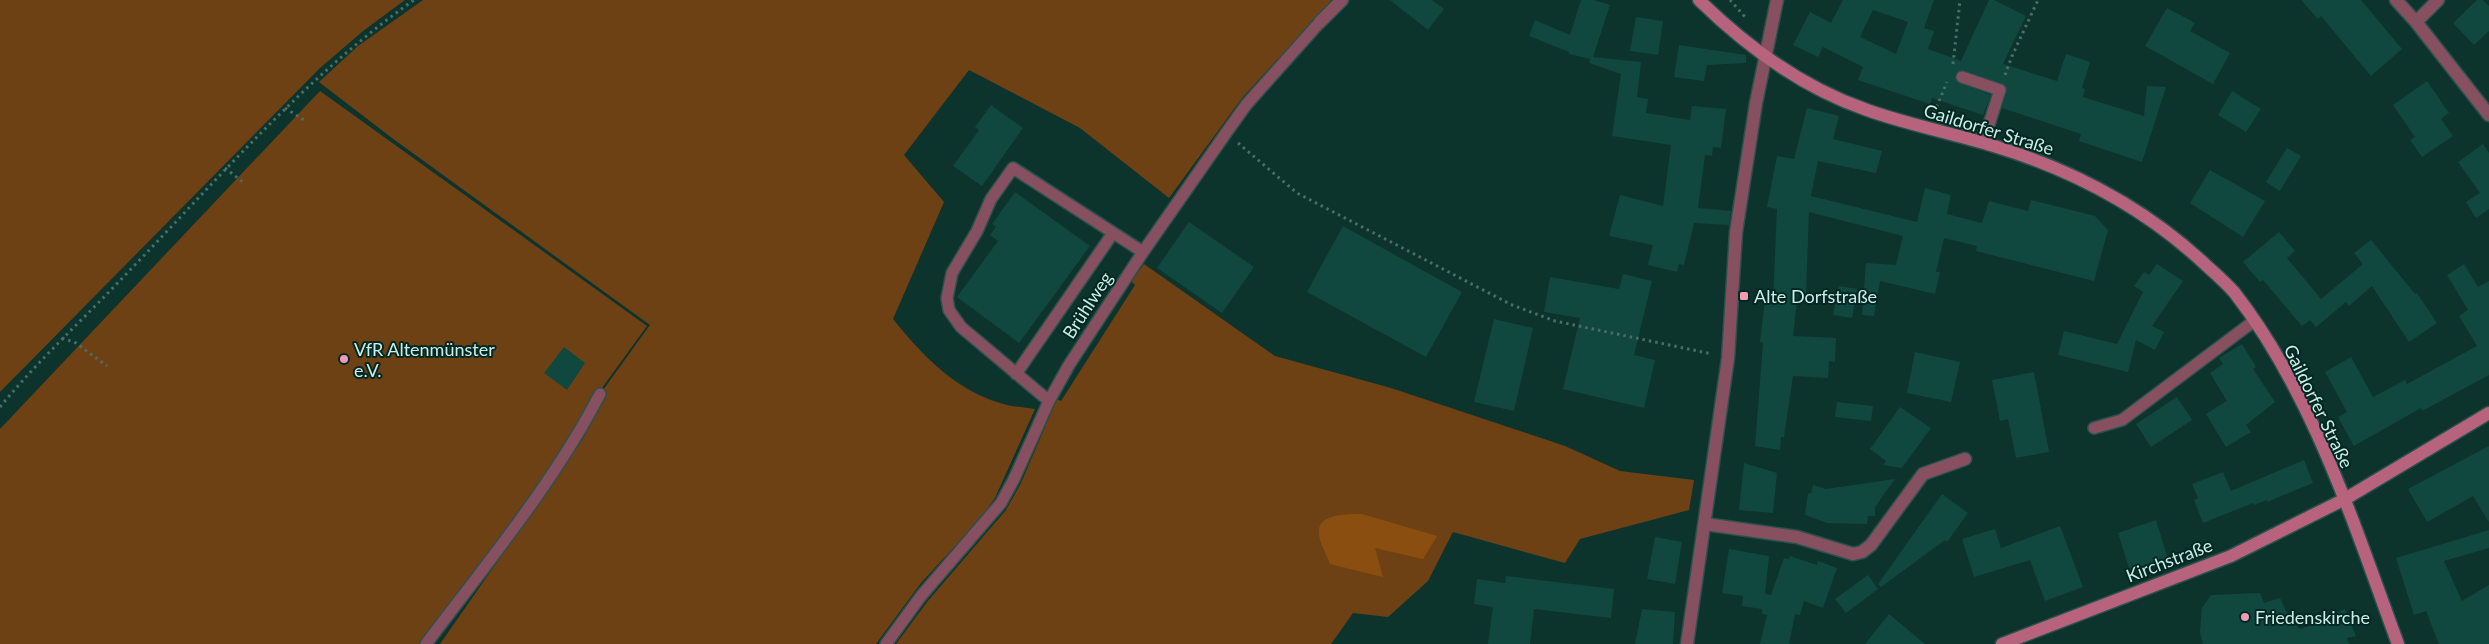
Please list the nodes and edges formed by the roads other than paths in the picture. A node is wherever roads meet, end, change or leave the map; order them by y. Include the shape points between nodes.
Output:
1 (1342, 0) edge
2 (1699, 0) edge
3 (1777, 0) edge
4 (2396, 0) edge
5 (2438, 0) edge
6 (1320, 22) joint
7 (2416, 22) junction
8 (1765, 57) junction
9 (1962, 77) dead end
10 (2489, 115) edge
11 (1982, 143) junction
12 (1113, 233) junction
13 (1143, 252) junction
14 (2254, 320) junction
15 (1016, 374) junction
16 (600, 394) dead end
17 (1049, 401) junction
18 (2489, 413) edge
19 (2094, 428) dead end
20 (1965, 459) dead end
21 (2344, 499) junction
22 (1706, 524) junction
23 (426, 644) edge
24 (886, 644) edge
25 (1687, 644) edge
26 (2002, 644) edge
27 (2398, 644) edge

1 - 6 street, Brühlweg
2 - 8 main road, Gaildorfer Straße
3 - 8 street
4 - 7 street
5 - 7 street
6 - 13 lane, Brühlweg via 1246,105
7 - 10 street
8 - 11 main road, Gaildorfer Straße via 1810,85 1858,106
8 - 22 street via 1736,232 1728,358
9 - 11 lane via 2000,90
11 - 14 main road, Gaildorfer Straße via 2078,177 2151,220 2187,247 2232,290
12 - 13 lane
12 - 15 lane
12 - 15 lane via 1013,168 992,199 952,273 947,298 949,310 961,327
13 - 17 lane, Brühlweg
14 - 19 lane via 2122,420
14 - 21 main road, Gaildorfer Straße via 2293,386
15 - 17 lane
16 - 23 lane via 552,475
17 - 24 lane, Brühlweg via 1001,503 921,596
18 - 21 main road, Kirchstraße
20 - 22 street via 1923,474 1871,545 1862,552 1844,552 1797,537
21 - 26 main road, Kirchstraße via 2230,556
21 - 27 main road, Gaildorfer Straße
22 - 25 street

